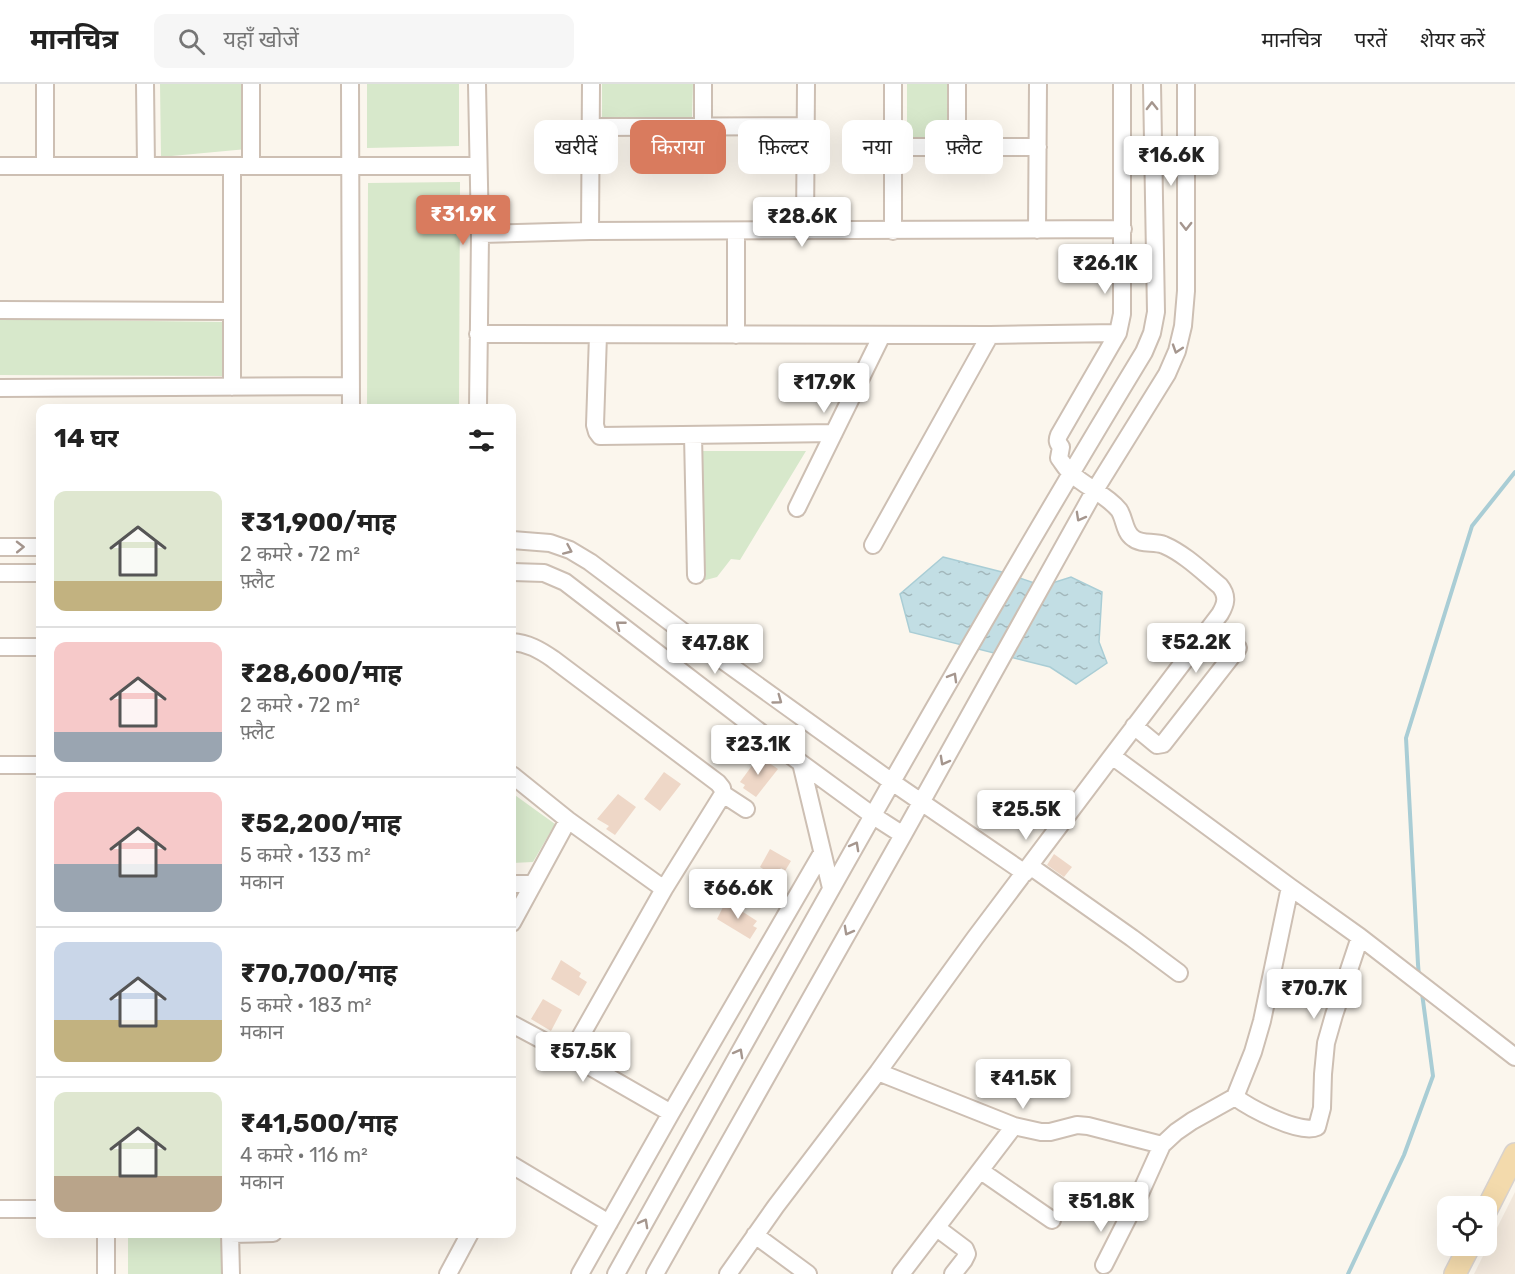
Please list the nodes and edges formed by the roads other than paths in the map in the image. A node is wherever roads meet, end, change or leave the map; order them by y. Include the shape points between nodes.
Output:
1 (45, 84) edge
2 (145, 84) edge
3 (251, 84) edge
4 (350, 84) edge
5 (477, 84) edge
6 (591, 84) edge
7 (703, 84) edge
8 (806, 84) edge
9 (893, 84) edge
10 (957, 84) edge
11 (1038, 84) edge
12 (1122, 84) edge
13 (1152, 84) edge
14 (1186, 84) edge
15 (591, 120) edge
16 (703, 120) edge
17 (806, 120) edge
18 (893, 120) edge
19 (957, 120) edge
20 (1003, 147) edge
21 (1038, 147) junction
22 (0, 166) edge
23 (45, 166) junction
24 (146, 166) junction
25 (232, 166) junction
26 (252, 166) junction
27 (350, 166) junction
28 (478, 166) junction
29 (591, 174) edge
30 (806, 174) edge
31 (893, 174) edge
32 (1123, 229) junction
33 (1037, 230) junction
34 (590, 231) junction
35 (736, 231) junction
36 (805, 231) junction
37 (893, 231) junction
38 (480, 234) junction
39 (0, 310) edge
40 (232, 311) junction
41 (1118, 333) junction
42 (478, 334) junction
43 (598, 334) junction
44 (736, 335) junction
45 (882, 335) junction
46 (990, 335) junction
47 (351, 386) junction
48 (232, 387) junction
49 (0, 388) edge
50 (351, 404) edge
51 (478, 404) edge
52 (834, 433) junction
53 (693, 435) junction
54 (1071, 473) junction
55 (1095, 490) junction
56 (797, 508) dead end
57 (516, 540) edge
58 (873, 545) dead end
59 (0, 547) edge
60 (36, 547) edge
61 (516, 572) edge
62 (0, 573) edge
63 (36, 573) edge
64 (696, 574) dead end
65 (516, 642) edge
66 (0, 647) edge
67 (36, 647) edge
68 (1238, 648) dead end
69 (1134, 726) junction
70 (1112, 756) junction
71 (801, 763) junction
72 (0, 765) edge
73 (36, 765) edge
74 (516, 778) edge
75 (892, 782) junction
76 (723, 794) junction
77 (921, 801) junction
78 (746, 808) dead end
79 (872, 815) junction
80 (568, 820) junction
81 (903, 835) junction
82 (822, 853) junction
83 (1027, 869) junction
84 (516, 884) edge
85 (533, 884) junction
86 (1290, 887) junction
87 (831, 888) junction
88 (664, 889) junction
89 (516, 916) edge
90 (1360, 937) junction
91 (1179, 973) dead end
92 (737, 1000) junction
93 (759, 1018) junction
94 (516, 1026) edge
95 (570, 1055) junction
96 (1515, 1057) edge
97 (879, 1072) junction
98 (1235, 1097) junction
99 (671, 1113) junction
100 (1014, 1126) junction
101 (1162, 1145) junction
102 (1515, 1154) edge
103 (516, 1167) edge
104 (981, 1171) junction
105 (1494, 1196) edge
106 (0, 1209) edge
107 (36, 1209) edge
108 (1052, 1220) dead end
109 (609, 1223) junction
110 (937, 1228) junction
111 (755, 1235) junction
112 (106, 1238) edge
113 (230, 1238) edge
114 (467, 1238) edge
115 (1464, 1256) edge
116 (1104, 1266) dead end
117 (106, 1274) edge
118 (231, 1274) edge
119 (448, 1274) edge
120 (580, 1274) edge
121 (616, 1274) edge
122 (655, 1274) edge
123 (728, 1274) edge
124 (808, 1274) edge
125 (901, 1274) edge
126 (952, 1274) edge
127 (1455, 1274) edge

1 - 23 street
2 - 24 street
3 - 26 street
4 - 27 street
5 - 28 street
6 - 15 street
7 - 16 street
8 - 17 street
9 - 18 street
10 - 19 street
11 - 21 street
12 - 32 street
54 -> 13 street via 1152,333 1156,312
14 -> 55 street via 1184,326 1167,374
20 - 21 street
21 - 33 street
22 - 23 street
23 - 24 street
24 - 25 street
25 - 26 street
25 - 40 street
26 - 27 street
27 - 28 street
27 - 47 street
28 - 38 street
29 - 34 street
30 - 36 street
31 - 37 street
32 - 33 street
32 - 41 street via 1122,314
33 - 37 street
34 - 35 street
34 - 38 street
35 - 36 street
35 - 44 street
36 - 37 street
38 - 42 street
39 - 40 street
40 - 48 street
41 - 46 street
41 - 54 street via 1057,439 1059,458
42 - 43 street
42 - 51 street
43 - 44 street
43 - 53 street via 595,426 600,436
44 - 45 street
45 - 46 street
45 - 52 street
46 - 58 street
47 - 48 street
47 - 50 street
48 - 49 street
52 - 53 street
52 - 56 street
53 - 64 street
54 - 55 street
75 -> 54 street
55 - 69 street via 1118,509 1130,536 1163,544 1188,559 1220,586 1226,597 1220,614
55 -> 77 street
57 -> 75 street via 550,543 590,562
59 -> 60 street
71 -> 61 street via 565,582 544,573
62 - 63 street
65 - 76 street via 553,659 718,783
66 - 67 street
68 - 69 street via 1163,744 1157,745
69 - 70 street
70 - 83 street
70 - 86 street
71 - 79 street
71 - 82 street
72 - 73 street
74 - 80 street
75 - 77 street
75 - 79 street
76 - 78 street
76 - 88 street
77 - 81 street
77 - 83 street
79 - 81 street
87 -> 79 street
80 - 85 street
80 - 88 street
81 -> 122 street
82 - 87 street
82 - 92 street
83 - 91 street
83 - 97 street
84 - 85 street
85 - 89 street
86 - 90 street
86 - 98 street via 1262,1021
87 - 93 street
88 - 95 street
90 - 96 street
90 - 98 street via 1326,1043 1317,1127 1310,1130 1272,1118
92 - 93 street
92 - 99 street
121 -> 93 street
94 - 95 street
95 - 99 street
97 - 100 street
97 - 111 street
98 - 101 street via 1192,1121
99 - 109 street
100 - 101 street via 1050,1132 1088,1126
100 - 104 street
101 - 116 street
102 - 105 main road
103 - 109 street
104 - 108 street
104 - 110 street
106 - 107 street
109 - 120 street
110 - 125 street
110 - 126 street via 967,1254
111 - 123 street
111 - 124 street
112 - 117 street
113 - 118 street
114 - 119 street
115 - 127 main road

